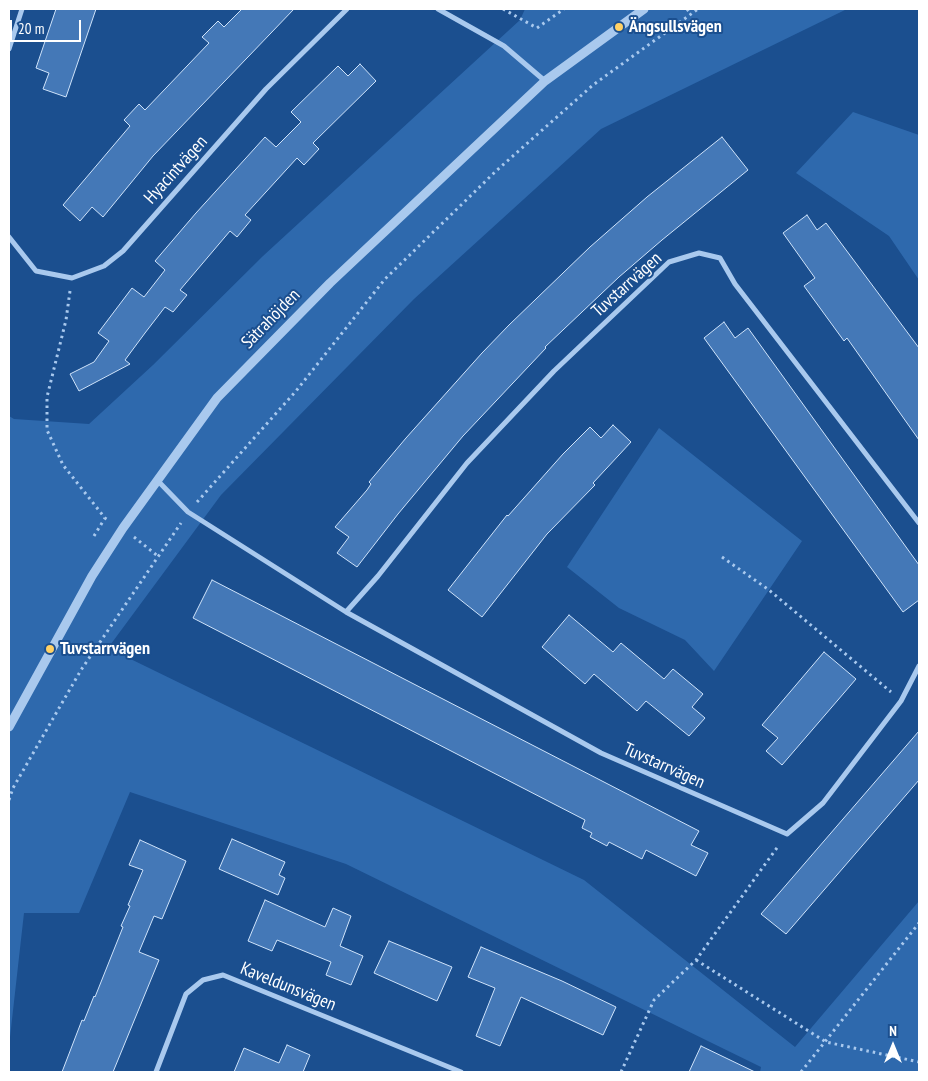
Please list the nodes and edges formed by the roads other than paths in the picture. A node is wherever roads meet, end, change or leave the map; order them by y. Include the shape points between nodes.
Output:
1 (22, 9) edge
2 (347, 9) edge
3 (438, 9) edge
4 (644, 9) edge
5 (9, 49) edge
6 (545, 80) junction
7 (9, 237) edge
8 (158, 481) junction
9 (919, 523) edge
10 (346, 612) junction
11 (919, 666) edge
12 (9, 727) edge
13 (156, 1072) edge
14 (461, 1072) edge

1 - 5 street
2 - 7 street, Hyacintvägen via 266,89 122,251 104,266 72,278 36,271
3 - 6 street via 504,46
4 - 6 street, Sätrahöjden
6 - 8 street, Sätrahöjden via 330,283 217,398
8 - 10 street, Tuvstarrvägen via 188,512
8 - 12 street, Sätrahöjden via 92,576
9 - 10 street, Tuvstarrvägen via 735,284 720,258 699,253 668,262 554,371 467,464
10 - 11 street, Tuvstarrvägen via 601,753 787,834 823,803 901,701
13 - 14 street, Kaveldunsvägen via 186,994 203,980 223,975

